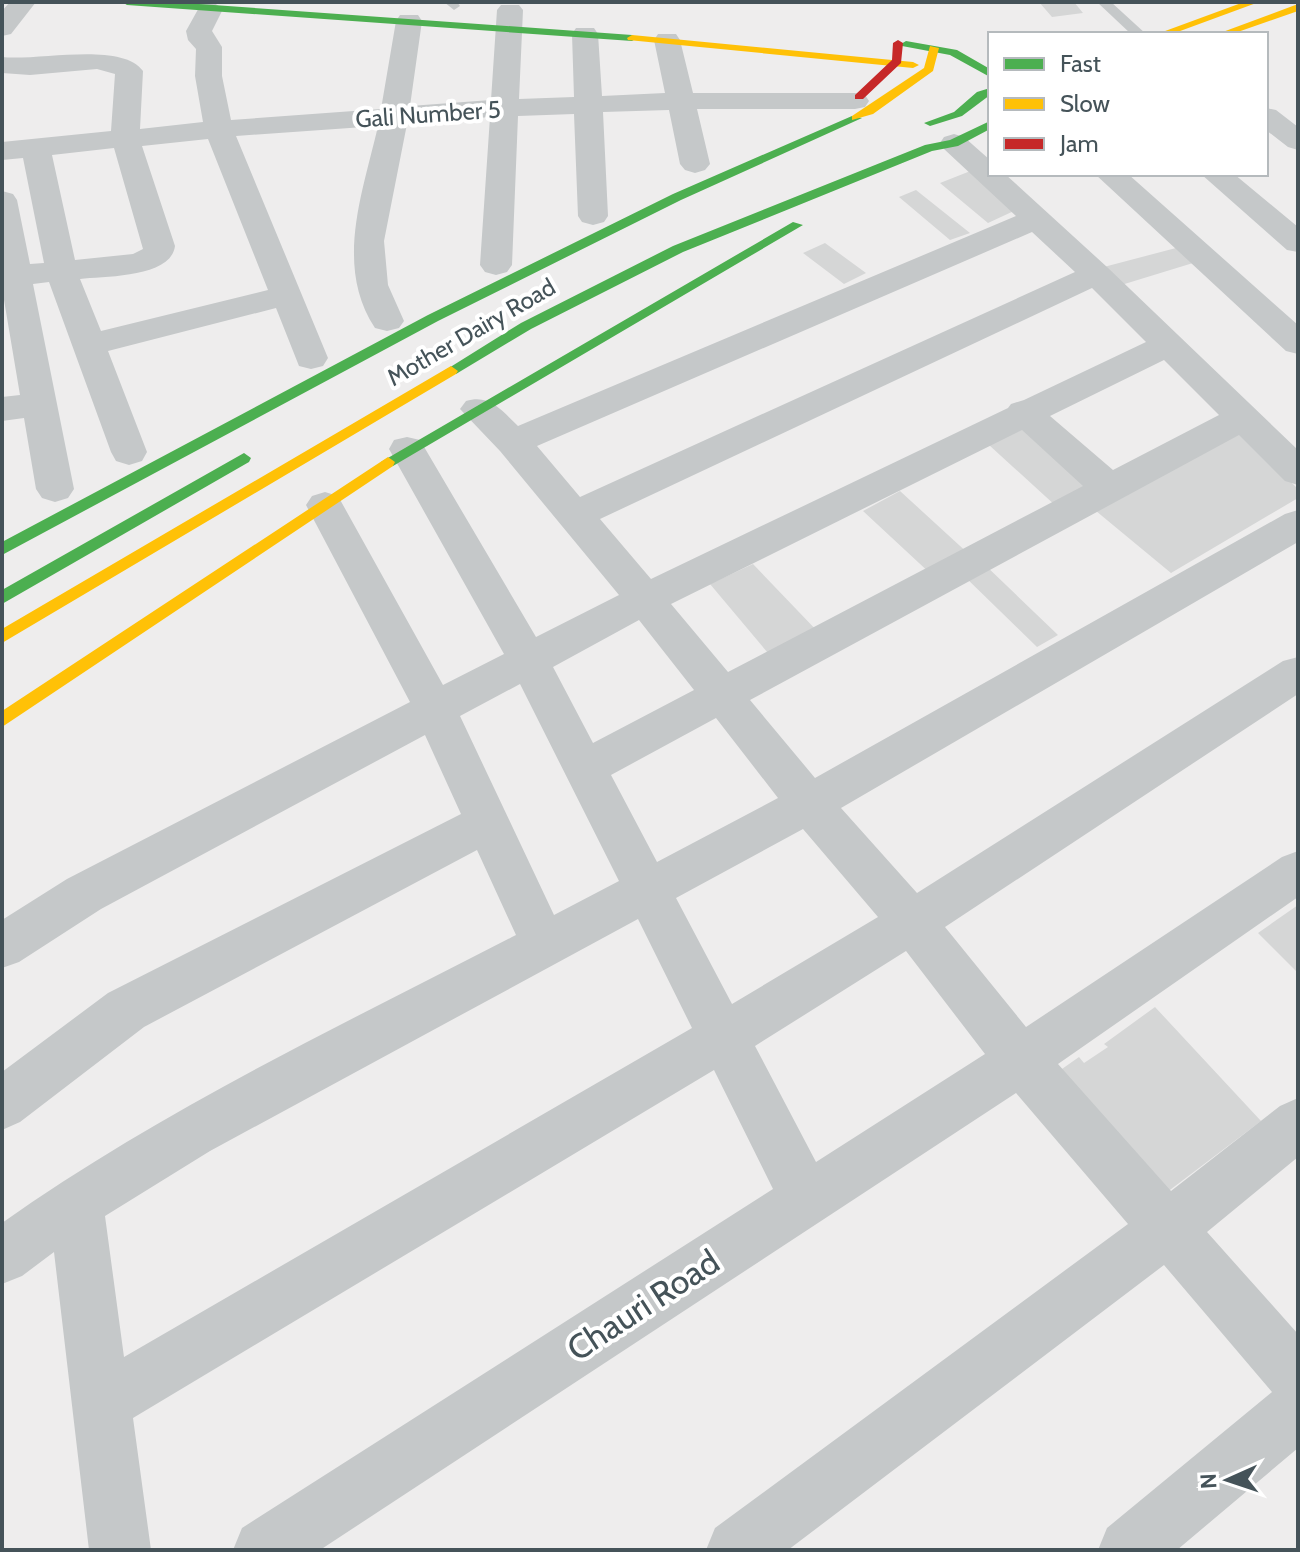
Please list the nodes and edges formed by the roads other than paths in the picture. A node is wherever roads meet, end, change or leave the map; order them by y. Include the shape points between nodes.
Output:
1 (23, 2) edge
2 (127, 2) edge
3 (1103, 2) edge
4 (1254, 2) edge
5 (436, 7) edge
6 (1298, 7) edge
7 (210, 9) junction
8 (508, 12) edge
9 (2, 28) edge
10 (1137, 32) edge
11 (1168, 32) edge
12 (1228, 32) edge
13 (585, 34) junction
14 (667, 40) junction
15 (934, 48) junction
16 (892, 49) junction
17 (988, 50) edge
18 (953, 52) junction
19 (2, 65) edge
20 (935, 72) junction
21 (988, 73) edge
22 (980, 91) edge
23 (681, 101) junction
24 (855, 101) junction
25 (1298, 102) edge
26 (588, 105) junction
27 (503, 108) junction
28 (1268, 114) edge
29 (394, 117) junction
30 (1268, 117) edge
31 (797, 124) dead end
32 (988, 125) edge
33 (221, 129) junction
34 (907, 131) dead end
35 (126, 139) junction
36 (1298, 141) edge
37 (954, 143) junction
38 (36, 149) junction
39 (2, 151) edge
40 (696, 164) dead end
41 (988, 175) edge
42 (990, 176) edge
43 (1112, 176) edge
44 (1218, 176) edge
45 (834, 185) junction
46 (2, 200) edge
47 (592, 216) dead end
48 (1036, 219) junction
49 (1298, 243) edge
50 (496, 265) dead end
51 (61, 270) junction
52 (1096, 274) junction
53 (9, 276) edge
54 (455, 286) dead end
55 (287, 295) junction
56 (394, 317) joint
57 (1298, 343) edge
58 (88, 345) junction
59 (1167, 345) junction
60 (311, 358) dead end
61 (39, 404) junction
62 (2, 409) edge
63 (478, 409) junction
64 (1023, 412) junction
65 (1243, 417) junction
66 (513, 442) junction
67 (260, 448) dead end
68 (407, 449) junction
69 (129, 451) dead end
70 (1298, 472) edge
71 (1108, 487) junction
72 (55, 489) dead end
73 (325, 505) junction
74 (575, 515) junction
75 (1298, 524) edge
76 (2, 549) edge
77 (2, 598) edge
78 (645, 599) junction
79 (2, 637) edge
80 (528, 659) junction
81 (1298, 673) edge
82 (722, 695) junction
83 (436, 711) junction
84 (2, 720) edge
85 (585, 768) junction
86 (809, 804) junction
87 (488, 822) junction
88 (1298, 871) edge
89 (647, 889) junction
90 (912, 922) junction
91 (544, 944) junction
92 (2, 946) edge
93 (725, 1036) junction
94 (1021, 1060) junction
95 (2, 1104) edge
96 (1298, 1124) edge
97 (807, 1199) junction
98 (76, 1203) junction
99 (1168, 1228) junction
100 (2, 1256) edge
101 (1298, 1378) edge
102 (100, 1404) junction
103 (1298, 1409) edge
104 (120, 1550) edge
105 (264, 1550) edge
106 (737, 1550) edge
107 (1129, 1550) edge

1 - 9 street
2 - 7 main road
3 - 10 lane
4 - 11 main road
5 - 7 main road
5 - 8 main road
5 - 29 street
6 - 12 main road
7 - 33 street via 199,31 209,47 208,79
8 - 13 main road
8 - 27 street
13 - 14 main road
13 - 26 street
14 - 16 main road
14 - 23 street
15 - 16 main road
15 - 18 main road
15 - 20 main road
16 - 20 main road
16 - 24 main road
17 - 18 main road
18 - 21 main road
19 - 35 street via 123,65 129,71
20 - 76 main road via 869,112 677,197 433,318
22 - 34 main road via 958,114
23 - 24 street, Gali Number 5
23 - 26 street, Gali Number 5
23 - 40 street
24 - 31 main road
25 - 28 street
26 - 27 street, Gali Number 5
26 - 47 street
27 - 29 street, Gali Number 5
27 - 50 street
29 - 33 street, Gali Number 5
29 - 56 street via 368,241 372,285
30 - 36 street
32 - 37 main road, Mother Dairy Road
33 - 35 street, Gali Number 5
33 - 55 street
35 - 38 street, Gali Number 5
35 - 51 street via 158,254 140,263
37 - 41 street
37 - 45 main road, Mother Dairy Road
38 - 39 street, Gali Number 5
38 - 51 street
42 - 48 street
43 - 57 street
44 - 49 street
45 - 63 main road via 805,221
45 - 79 main road, Mother Dairy Road via 678,249 526,326
46 - 53 street
48 - 52 street
48 - 66 street
51 - 53 street
51 - 58 street
52 - 59 street
52 - 74 street
53 - 61 street
54 - 56 main road
55 - 58 street
55 - 60 street
58 - 69 street
59 - 64 street
59 - 65 street
61 - 62 street
61 - 72 street
63 - 66 street
63 - 68 main road
64 - 71 street
64 - 78 street
65 - 70 street
65 - 71 street
66 - 74 street
67 - 77 main road
68 - 73 main road
68 - 80 street
71 - 82 street
73 - 83 street
73 - 84 main road
74 - 78 street
75 - 86 street
78 - 80 street
78 - 82 street
80 - 83 street
80 - 85 street
81 - 90 street
82 - 85 street
82 - 86 street
83 - 87 street
83 - 92 street via 84,894
85 - 89 street
86 - 89 street
86 - 90 street
87 - 91 street
87 - 95 street via 126,1010
88 - 94 street, Chauri Road
89 - 91 street
89 - 93 street
90 - 93 street
90 - 94 street
91 - 98 street via 191,1132
93 - 97 street
93 - 102 street
94 - 97 street, Chauri Road
94 - 99 street
96 - 99 street
97 - 105 street, Chauri Road
98 - 100 street
98 - 102 street
99 - 101 street
99 - 106 street
102 - 104 street
103 - 107 street

